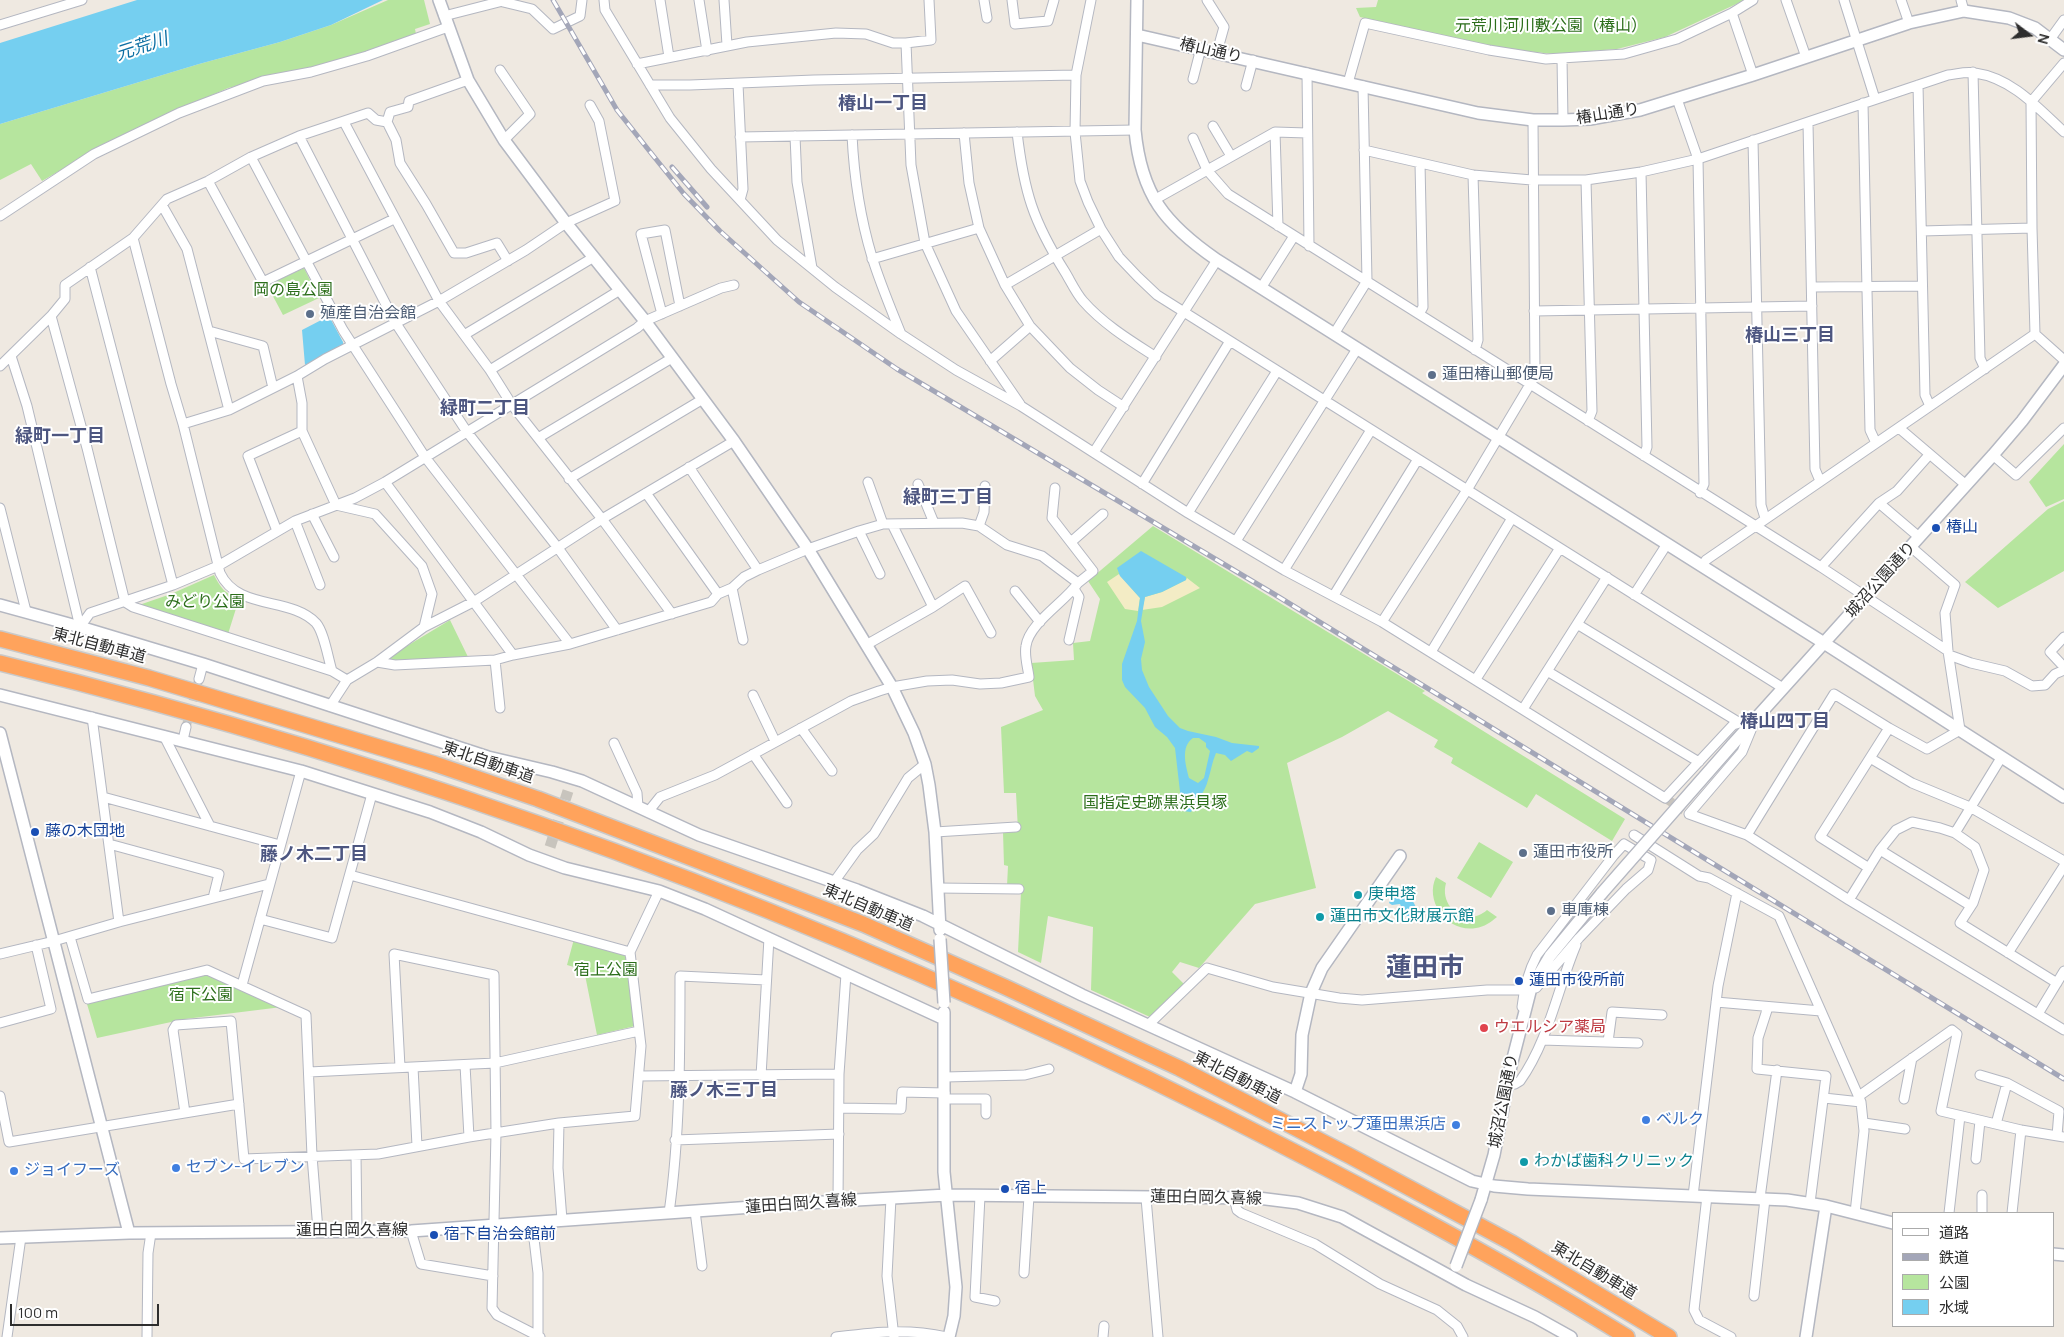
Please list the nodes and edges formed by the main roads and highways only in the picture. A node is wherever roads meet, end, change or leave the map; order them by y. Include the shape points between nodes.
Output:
1 (0, 639) edge
2 (0, 663) edge
3 (1631, 1314) junction
4 (1627, 1337) edge
5 (1668, 1337) edge
6 (1680, 1337) edge

1 - 3 highway, 東北自動車道 via 159,681 435,764 538,799 863,924 1187,1072 1512,1243
2 - 4 highway via 224,723 438,791 687,879 875,954 1065,1039 1323,1166 1496,1260
3 - 5 highway, 東北自動車道
3 - 6 highway

